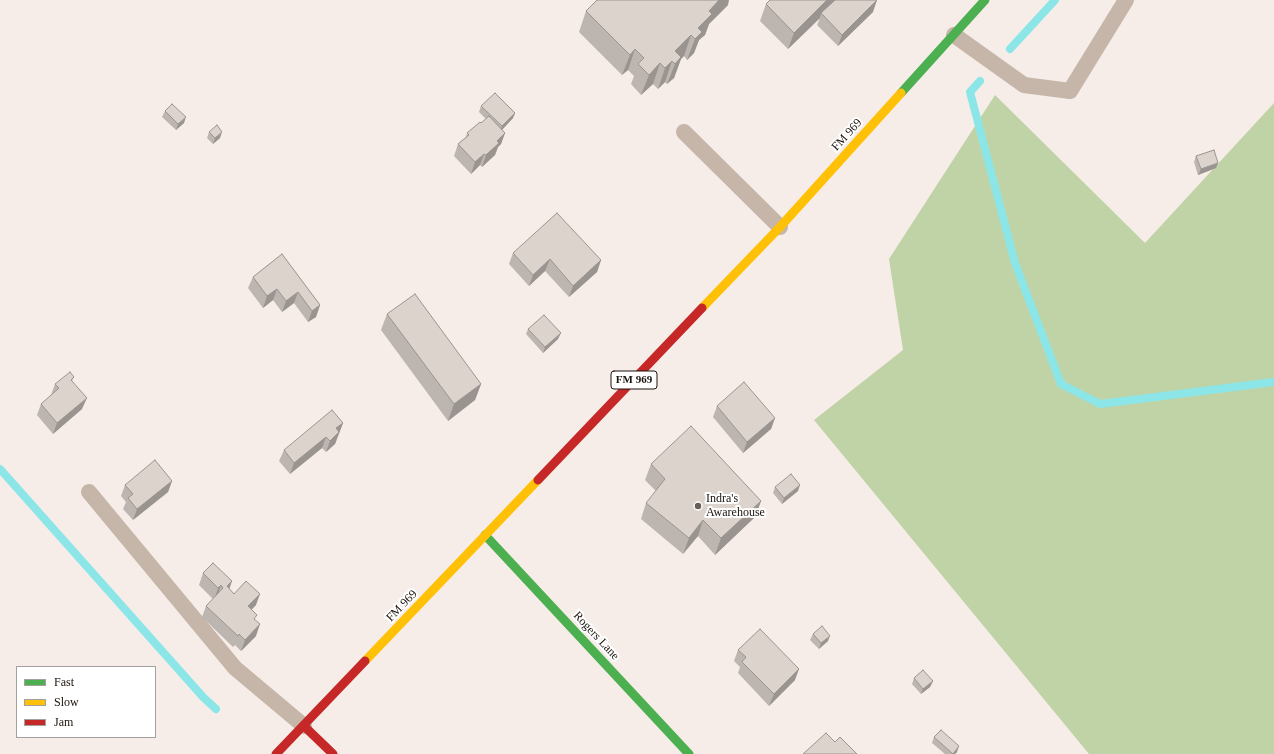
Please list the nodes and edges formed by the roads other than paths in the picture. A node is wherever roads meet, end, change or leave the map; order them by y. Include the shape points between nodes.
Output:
1 (985, 0) edge
2 (1126, 0) edge
3 (954, 35) junction
4 (684, 132) dead end
5 (780, 227) junction
6 (89, 492) dead end
7 (485, 535) junction
8 (304, 726) junction
9 (276, 754) edge
10 (333, 754) edge
11 (689, 754) edge

1 - 3 main road, FM 969 / FM 969
2 - 3 lane via 1070,90 1024,85
3 - 5 main road, FM 969 / FM 969
4 - 5 lane
5 - 7 main road, FM 969 / FM 969
6 - 8 lane via 235,668
7 - 8 main road, FM 969 / FM 969
7 - 11 main road, Rogers Lane
8 - 9 main road, FM 969 / FM 969
8 - 10 main road

